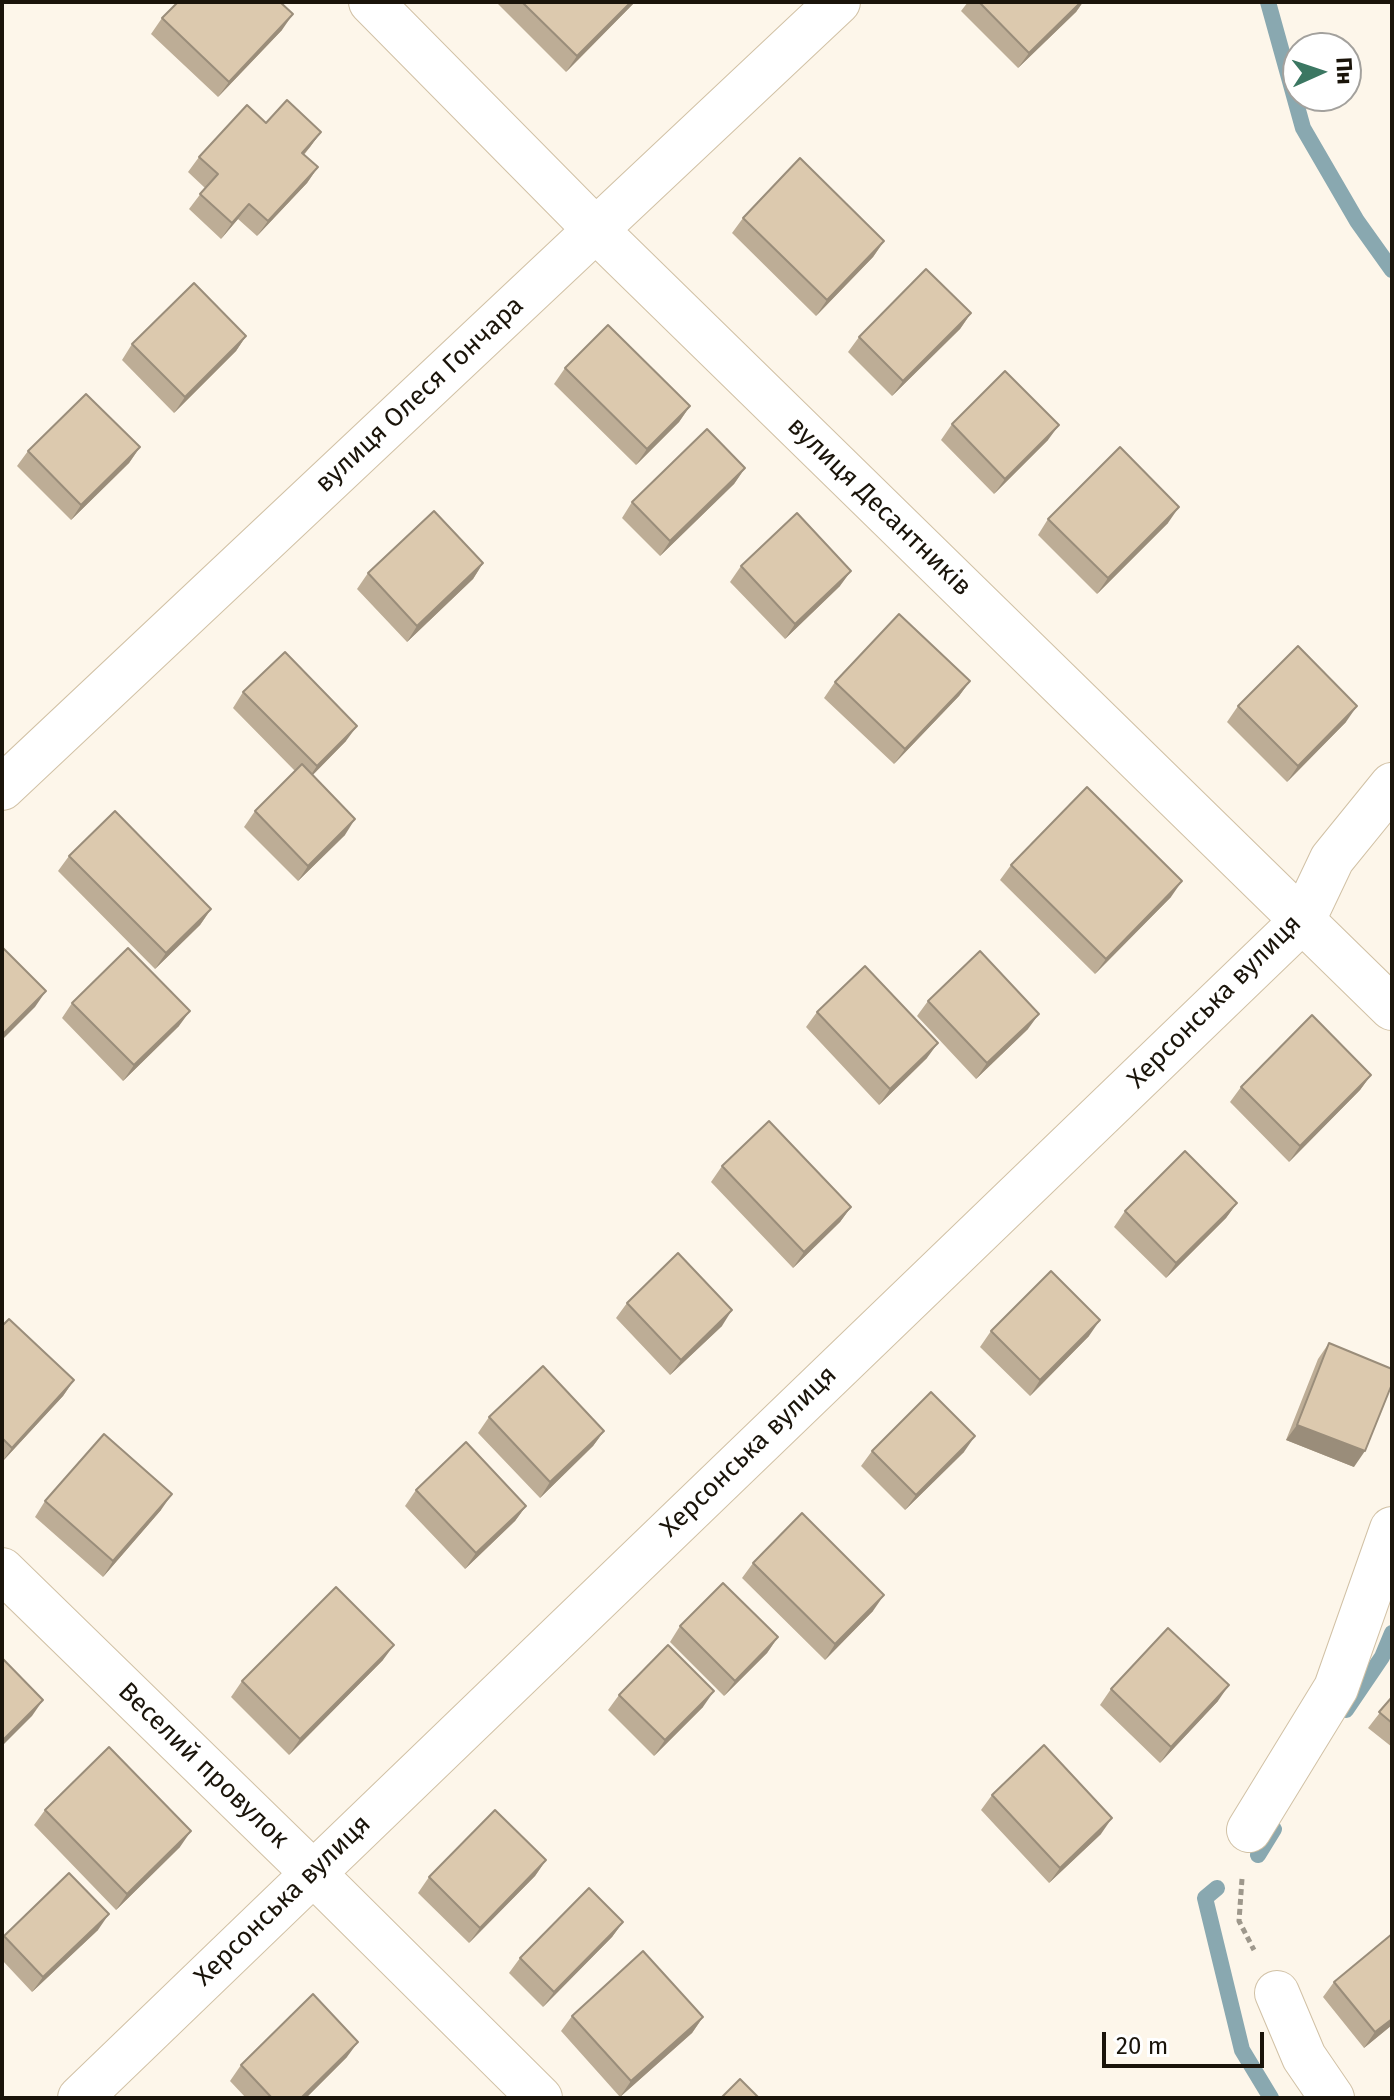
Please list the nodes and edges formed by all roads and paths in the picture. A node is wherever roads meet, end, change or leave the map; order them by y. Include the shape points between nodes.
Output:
1 (371, 2) edge
2 (838, 2) edge
3 (596, 230) junction
4 (1392, 785) edge
5 (2, 788) edge
6 (1303, 920) junction
7 (1392, 1008) edge
8 (1392, 1529) edge
9 (2, 1570) edge
10 (1249, 1830) joint
11 (312, 1872) junction
12 (1277, 1993) joint
13 (80, 2098) edge
14 (540, 2098) edge
15 (1332, 2098) edge

1 - 3 street, вулиця Десантників
2 - 3 street, вулиця Олеся Гончара
3 - 5 street, вулиця Олеся Гончара
3 - 6 street, вулиця Десантників
4 - 6 street, Херсонська вулиця via 1332,859
6 - 7 street, вулиця Десантників
6 - 11 street, Херсонська вулиця
8 - 10 street via 1336,1688
9 - 11 street, Веселий провулок
10 - 12 path via 1239,1921
11 - 13 street, Херсонська вулиця
11 - 14 street, Веселий провулок
12 - 15 street via 1304,2057

